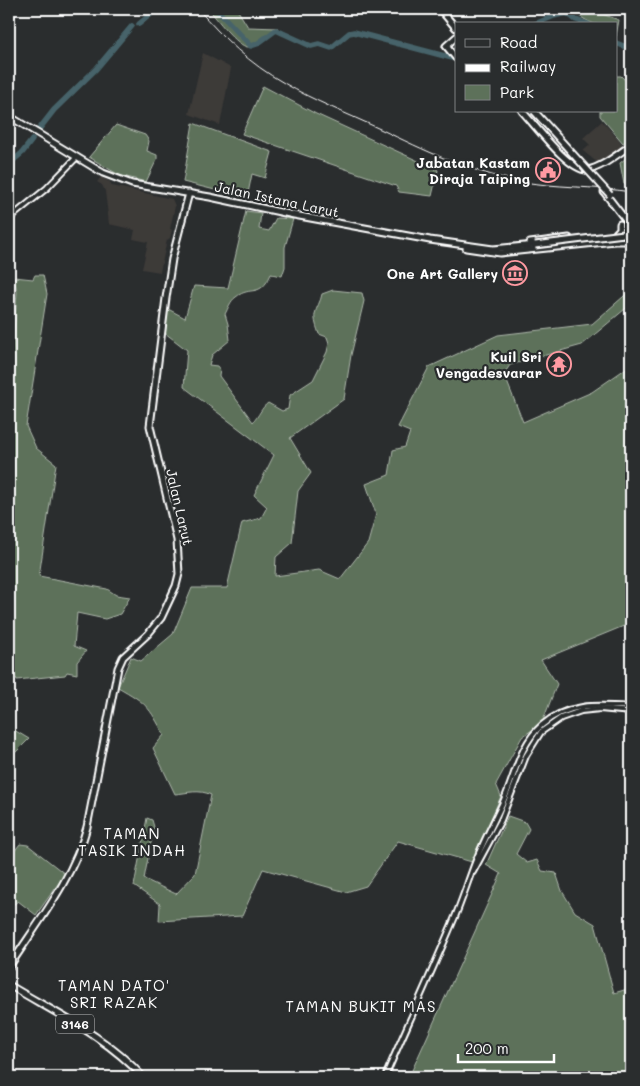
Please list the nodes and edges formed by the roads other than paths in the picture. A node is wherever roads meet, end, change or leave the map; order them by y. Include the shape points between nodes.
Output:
1 (440, 9) edge
2 (455, 27) edge
3 (455, 38) edge
4 (455, 57) edge
5 (523, 112) edge
6 (530, 112) edge
7 (535, 112) edge
8 (9, 116) edge
9 (631, 145) edge
10 (77, 157) junction
11 (189, 193) junction
12 (9, 219) edge
13 (629, 221) edge
14 (620, 224) dead end
15 (631, 227) edge
16 (616, 233) junction
17 (630, 235) edge
18 (430, 240) junction
19 (625, 241) junction
20 (631, 243) edge
21 (503, 247) junction
22 (631, 707) edge
23 (631, 712) edge
24 (472, 874) junction
25 (9, 967) edge
26 (9, 986) edge
27 (143, 1077) edge
28 (385, 1077) edge

1 - 2 main road
3 - 4 main road via 446,46
5 - 9 main road via 578,169 598,167
6 - 13 main road, bridge
7 - 13 main road, bridge via 610,195
8 - 10 main road, Jalan Istana Larut
10 - 11 main road, Jalan Istana Larut via 119,180
10 - 12 street via 47,188
11 - 18 main road, Jalan Istana Larut
11 - 25 main road, Jalan Larut via 167,288 150,426 179,548 178,581 155,626 120,662 82,844 69,874
13 - 15 main road, bridge
13 - 21 main road, Jalan Istana Larut, bridge via 624,234
14 - 16 main road
16 - 17 main road, Jalan Istana Larut
16 - 21 main road, Jalan Istana Larut
17 - 19 main road
18 - 19 main road, Jalan Istana Larut via 500,254
18 - 21 main road, Jalan Istana Larut via 487,248
19 - 20 main road, Jalan Istana Larut
22 - 24 street via 580,706 558,714 538,729 522,753
23 - 24 street via 587,710 561,718 541,732 526,756 501,820
24 - 28 street
26 - 27 main road, 3146 via 118,1052

